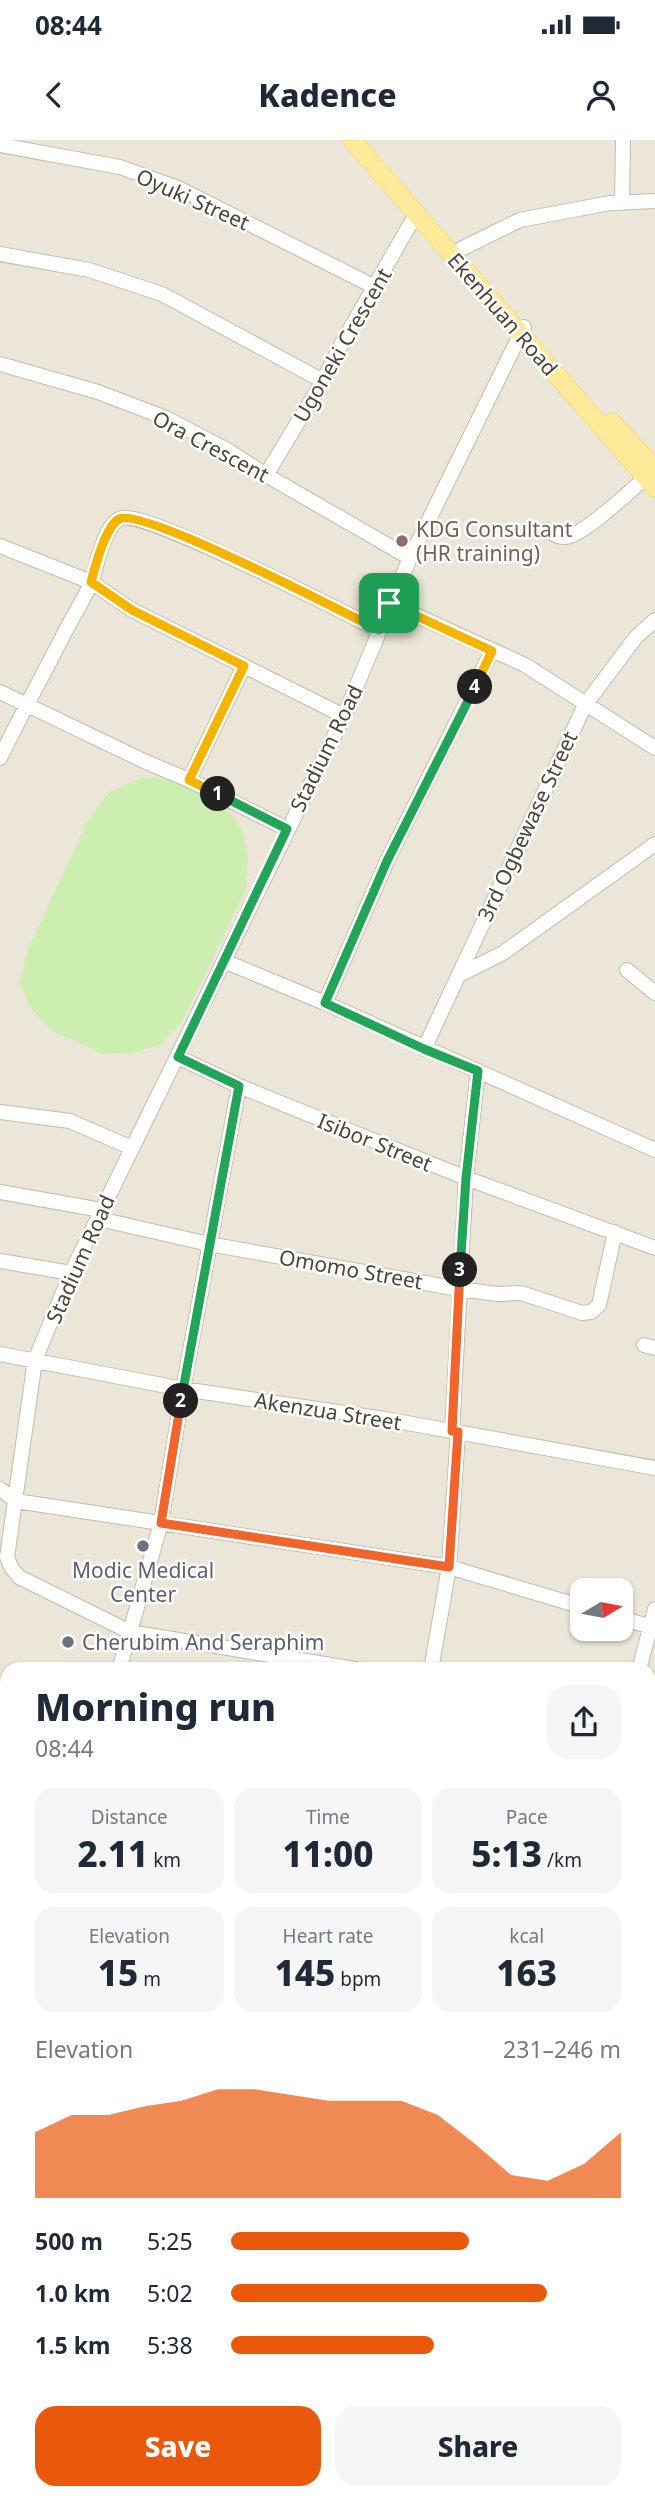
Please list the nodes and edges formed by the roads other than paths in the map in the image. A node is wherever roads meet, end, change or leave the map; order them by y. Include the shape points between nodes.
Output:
1 (352, 140) edge
2 (368, 140) edge
3 (623, 140) edge
4 (0, 145) edge
5 (655, 201) edge
6 (622, 203) junction
7 (416, 214) junction
8 (461, 249) junction
9 (0, 254) edge
10 (375, 287) junction
11 (522, 330) junction
12 (0, 364) edge
13 (323, 381) junction
14 (266, 475) junction
15 (652, 478) edge
16 (546, 530) dead end
17 (0, 546) edge
18 (410, 558) junction
19 (91, 582) junction
20 (389, 603) junction
21 (655, 620) edge
22 (379, 630) junction
23 (492, 651) junction
24 (244, 666) junction
25 (0, 692) edge
26 (26, 703) junction
27 (585, 705) junction
28 (344, 716) junction
29 (655, 748) edge
30 (0, 758) edge
31 (189, 780) junction
32 (287, 829) junction
33 (655, 844) edge
34 (225, 961) junction
35 (627, 970) dead end
36 (459, 975) junction
37 (655, 993) edge
38 (325, 1003) junction
39 (424, 1049) junction
40 (178, 1057) junction
41 (478, 1071) junction
42 (239, 1086) junction
43 (0, 1112) edge
44 (132, 1148) junction
45 (655, 1150) edge
46 (466, 1178) junction
47 (0, 1192) edge
48 (100, 1215) junction
49 (615, 1232) junction
50 (209, 1244) junction
51 (655, 1248) edge
52 (0, 1261) edge
53 (71, 1273) junction
54 (459, 1289) junction
55 (0, 1354) edge
56 (35, 1360) junction
57 (183, 1388) junction
58 (455, 1431) junction
59 (655, 1468) edge
60 (0, 1489) edge
61 (16, 1501) junction
62 (161, 1523) junction
63 (449, 1567) junction
64 (570, 1603) edge
65 (655, 1609) edge
66 (634, 1622) edge
67 (653, 1628) edge
68 (130, 1632) junction
69 (121, 1662) edge
70 (312, 1662) edge
71 (432, 1662) edge
72 (642, 1662) edge

1 - 7 main road, Ekenhuan Road
2 - 8 main road, Ekenhuan Road
3 - 6 street
4 - 10 street, Oyuki Street via 120,167 178,187
5 - 6 street
6 - 8 street via 520,220
7 - 10 street, Ugoneki Crescent
7 - 11 main road, Ekenhuan Road
8 - 11 main road, Ekenhuan Road
9 - 13 street via 89,270 162,294
10 - 13 street, Ugoneki Crescent
11 - 15 main road, Ekenhuan Road
11 - 18 street, Stadium Road
12 - 14 street, Ora Crescent via 166,418
13 - 14 street, Ugoneki Crescent
14 - 18 street, Ora Crescent
15 - 16 street via 574,535 562,538
17 - 19 street
18 - 20 street, Stadium Road
19 - 22 street via 114,522 128,517 208,547
19 - 24 street via 132,610
19 - 26 street
20 - 22 street, Stadium Road
20 - 23 street
21 - 27 street, 3rd Ogbewase Street via 636,637
22 - 28 street, Stadium Road
23 - 27 street via 525,666
23 - 38 street via 387,861
24 - 28 street
24 - 31 street
25 - 26 street
26 - 30 street
26 - 31 street
27 - 29 street
27 - 36 street, 3rd Ogbewase Street
28 - 32 street, Stadium Road
31 - 32 street
32 - 34 street, Stadium Road
33 - 36 street via 503,953
34 - 38 street
34 - 40 street, Stadium Road
35 - 37 street
36 - 39 street, 3rd Ogbewase Street
38 - 39 street
39 - 41 street
40 - 42 street, Isibor Street
40 - 44 street, Stadium Road
41 - 45 street
41 - 46 street
42 - 46 street, Isibor Street
42 - 50 street
43 - 44 street via 71,1121
44 - 48 street, Stadium Road
46 - 49 street, Isibor Street
46 - 54 street
47 - 48 street, Omomo Street
48 - 50 street, Omomo Street
48 - 53 street, Stadium Road
49 - 51 street, Isibor Street
49 - 54 street, Omomo Street via 599,1305 591,1312 521,1293
50 - 54 street, Omomo Street
50 - 57 street
52 - 53 street
53 - 56 street, Stadium Road
54 - 58 street
55 - 56 street, Akenzua Street
56 - 57 street, Akenzua Street
56 - 61 street, Stadium Road
57 - 58 street, Akenzua Street
57 - 62 street
58 - 59 street, Akenzua Street
58 - 63 street
60 - 61 street
61 - 62 street
61 - 68 street, Stadium Road via 8,1557 19,1577
62 - 63 street
62 - 68 street
63 - 64 street
63 - 71 street
65 - 67 street
66 - 67 street
67 - 72 street
68 - 69 street
68 - 70 street, Stadium Road

